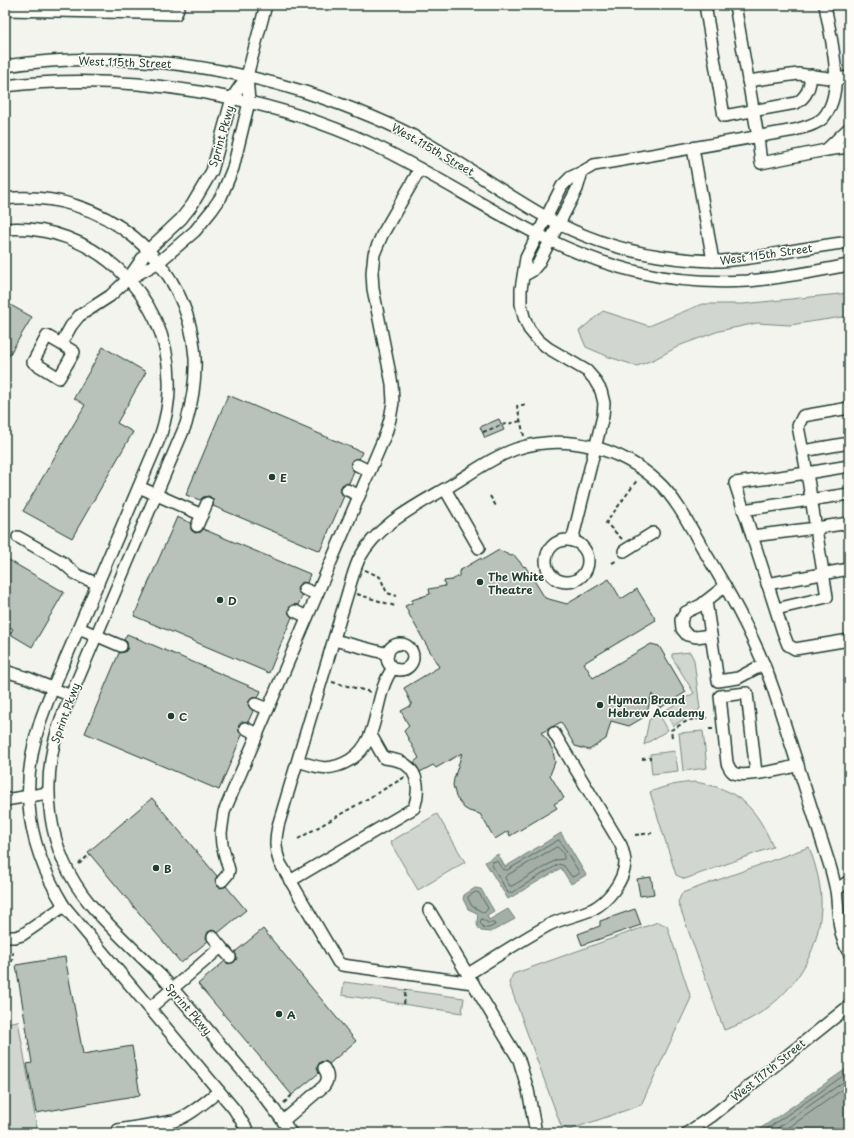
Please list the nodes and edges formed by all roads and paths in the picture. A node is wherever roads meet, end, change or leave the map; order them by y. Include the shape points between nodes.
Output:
1 (179, 5) edge
2 (266, 5) edge
3 (705, 5) edge
4 (735, 5) edge
5 (825, 5) edge
6 (105, 8) edge
7 (5, 10) edge
8 (5, 66) edge
9 (811, 75) junction
10 (247, 76) junction
11 (849, 77) edge
12 (836, 79) junction
13 (748, 81) junction
14 (5, 86) edge
15 (232, 98) junction
16 (249, 102) junction
17 (754, 111) junction
18 (849, 128) edge
19 (758, 137) junction
20 (849, 147) edge
21 (693, 148) junction
22 (826, 150) junction
23 (420, 169) junction
24 (582, 172) junction
25 (5, 199) edge
26 (546, 217) junction
27 (559, 224) junction
28 (5, 229) edge
29 (537, 235) junction
30 (550, 241) junction
31 (849, 242) edge
32 (148, 250) junction
33 (713, 261) junction
34 (158, 262) junction
35 (849, 265) edge
36 (523, 276) junction
37 (128, 279) junction
38 (61, 344) dead end
39 (528, 404) dead end
40 (849, 408) edge
41 (521, 422) junction
42 (483, 432) dead end
43 (526, 441) dead end
44 (849, 443) edge
45 (595, 447) junction
46 (803, 451) junction
47 (357, 465) dead end
48 (849, 466) edge
49 (369, 471) junction
50 (807, 473) junction
51 (648, 474) junction
52 (139, 487) junction
53 (444, 489) junction
54 (346, 490) dead end
55 (849, 494) edge
56 (156, 495) junction
57 (359, 495) junction
58 (490, 496) dead end
59 (812, 500) junction
60 (207, 503) dead end
61 (496, 506) dead end
62 (743, 510) junction
63 (202, 515) junction
64 (849, 523) edge
65 (197, 526) dead end
66 (816, 528) junction
67 (653, 533) dead end
68 (752, 536) junction
69 (18, 537) dead end
70 (572, 540) dead end
71 (479, 548) dead end
72 (622, 550) junction
73 (612, 563) dead end
74 (849, 569) edge
75 (365, 570) dead end
76 (823, 574) junction
77 (98, 584) junction
78 (767, 584) junction
79 (725, 586) junction
80 (304, 589) dead end
81 (317, 594) junction
82 (357, 594) dead end
83 (397, 596) dead end
84 (706, 601) junction
85 (394, 606) dead end
86 (776, 610) junction
87 (295, 611) dead end
88 (307, 617) junction
89 (79, 628) junction
90 (711, 635) junction
91 (96, 636) junction
92 (334, 640) junction
93 (849, 640) edge
94 (121, 646) dead end
95 (388, 654) junction
96 (764, 664) junction
97 (393, 668) junction
98 (5, 671) edge
99 (718, 681) junction
100 (332, 682) dead end
101 (53, 689) junction
102 (382, 692) junction
103 (71, 696) junction
104 (720, 696) junction
105 (256, 704) dead end
106 (268, 709) junction
107 (708, 718) dead end
108 (245, 728) dead end
109 (554, 733) dead end
110 (257, 734) junction
111 (371, 735) junction
112 (672, 737) dead end
113 (651, 758) dead end
114 (642, 760) dead end
115 (298, 762) junction
116 (798, 765) junction
117 (413, 772) junction
118 (756, 773) junction
119 (48, 793) junction
120 (28, 796) junction
121 (5, 800) edge
122 (652, 833) dead end
123 (635, 835) dead end
124 (298, 838) dead end
125 (90, 854) dead end
126 (79, 864) dead end
127 (222, 881) dead end
128 (290, 881) junction
129 (849, 881) edge
130 (836, 890) junction
131 (64, 906) junction
132 (429, 910) dead end
133 (5, 937) edge
134 (213, 937) dead end
135 (222, 947) junction
136 (14, 951) dead end
137 (849, 953) edge
138 (230, 957) dead end
139 (12, 962) dead end
140 (471, 978) junction
141 (172, 989) junction
142 (406, 989) dead end
143 (404, 1004) dead end
144 (849, 1006) edge
145 (150, 1008) junction
146 (324, 1068) dead end
147 (219, 1091) junction
148 (292, 1095) dead end
149 (284, 1103) dead end
150 (283, 1121) junction
151 (118, 1130) dead end
152 (249, 1133) edge
153 (291, 1133) edge
154 (536, 1133) edge
155 (687, 1133) edge

1 - 6 street via 176,14
2 - 10 street
3 - 17 street via 724,116
4 - 13 street
5 - 12 street
6 - 7 street
8 - 10 street, West 115th Street via 62,60 118,60 181,65
9 - 12 street
9 - 13 street via 790,74
9 - 17 street via 808,91 803,99 796,103
10 - 15 street, Sprint Pkwy
10 - 16 street, Sprint Pkwy
10 - 26 street, West 115th Street via 331,100 372,116 427,143
11 - 12 street
12 - 19 street via 830,107 823,118 795,130
13 - 17 street
14 - 15 street, West 115th Street via 51,82 107,82 163,87
15 - 16 street, West 115th Street
15 - 32 street, Sprint Pkwy via 212,171 181,219
16 - 23 street, West 115th Street via 304,117 344,132
16 - 34 street, Sprint Pkwy via 233,168 221,197 200,225
17 - 19 street
18 - 22 street
19 - 21 street
19 - 22 street via 761,163
20 - 22 street
21 - 24 street via 594,165
21 - 33 street
23 - 29 street, West 115th Street
23 - 49 street via 382,235 374,254 373,289 392,384 393,402 386,433
24 - 26 street via 571,177 562,186
24 - 27 street via 577,189
25 - 32 street, Sprint Pkwy via 42,199 82,208 110,220
26 - 27 street, West 115th Street
26 - 29 street
27 - 30 street
27 - 33 street, West 115th Street via 628,250 673,258
28 - 37 street, Sprint Pkwy via 32,229 77,242 104,257
29 - 30 street, West 115th Street
29 - 36 street via 526,258
30 - 35 street, West 115th Street via 602,262 642,273 683,280 750,281
30 - 36 street via 538,264
31 - 33 street, West 115th Street
32 - 34 street, Sprint Pkwy
32 - 37 street, Sprint Pkwy
34 - 37 street, Sprint Pkwy
34 - 56 street, Sprint Pkwy via 174,285 188,321 193,342 195,376 186,424
36 - 45 street via 521,304 529,329 548,348 587,371 601,391 603,416
37 - 38 street via 110,296 79,316
37 - 52 street, Sprint Pkwy via 144,298 157,322 165,349 169,379 168,407 164,423
39 - 41 path via 517,406
40 - 46 street via 803,416 798,426
41 - 42 path
41 - 43 path
44 - 46 street
45 - 51 street via 628,460
45 - 53 street via 560,442 515,450
45 - 70 street
46 - 50 street
47 - 49 street
48 - 50 street
49 - 57 street
50 - 59 street
50 - 62 street via 734,483
51 - 72 path via 640,476 606,523 622,539
51 - 79 street via 658,482 675,504
52 - 56 street
52 - 77 street, Sprint Pkwy
53 - 71 street
53 - 92 street via 399,517 364,550 355,570
54 - 57 street
55 - 59 street
56 - 63 street
56 - 91 street, Sprint Pkwy
57 - 81 street
58 - 61 path
59 - 62 street
59 - 66 street
60 - 63 street
62 - 68 street
63 - 65 street
64 - 66 street
66 - 68 street
66 - 76 street
67 - 72 street
68 - 78 street
69 - 77 street via 62,562 77,575
72 - 73 path
74 - 76 street
75 - 83 path via 380,577 387,593
76 - 78 street
76 - 86 street via 827,597
77 - 89 street, Sprint Pkwy
78 - 86 street
79 - 84 street
79 - 96 street
80 - 81 street
81 - 88 street
82 - 85 path
84 - 90 street
84 - 90 street via 686,612 680,625 684,632 692,637
86 - 93 street via 788,645 795,649
87 - 88 street
88 - 106 street
89 - 91 street
89 - 101 street, Sprint Pkwy
90 - 99 street
91 - 94 street
91 - 103 street, Sprint Pkwy
92 - 95 street
92 - 115 street
95 - 97 street via 387,660
95 - 97 street via 391,648 399,644 407,646 412,653 412,661 407,668
96 - 99 street via 738,678
96 - 116 street
97 - 102 street
98 - 101 street
99 - 104 street
100 - 102 path via 380,694
101 - 103 street
101 - 120 street, Sprint Pkwy via 34,743
102 - 111 street
103 - 119 street, Sprint Pkwy via 58,726 52,749
104 - 118 street via 729,769 740,775
104 - 118 street via 747,693
105 - 106 street
106 - 110 street
107 - 112 path via 689,720 671,730
108 - 110 street
109 - 140 street via 621,845 625,863 623,872 612,893 595,908 556,921
110 - 127 street via 223,817 222,845 229,870
111 - 115 street via 361,751 336,767 316,768
111 - 117 street via 384,758 404,763
113 - 114 path
115 - 128 street via 275,840 276,853
116 - 118 street
116 - 130 street
117 - 124 path
117 - 128 street via 418,788 414,808
119 - 120 street
119 - 141 street, Sprint Pkwy via 59,849 81,892 97,912
120 - 121 street
120 - 131 street, Sprint Pkwy via 38,851 48,877
122 - 123 path
125 - 126 path
128 - 140 street via 342,965
129 - 130 street
130 - 137 street via 841,935
131 - 133 street via 22,935
131 - 145 street, Sprint Pkwy
132 - 140 street
134 - 135 street
135 - 138 street
135 - 141 street
136 - 139 path
140 - 154 street via 519,1060
141 - 145 street
141 - 150 street, Sprint Pkwy
142 - 143 path
144 - 155 street, West 117th Street via 712,1116
145 - 147 street, Sprint Pkwy
146 - 150 street via 328,1080 324,1086
147 - 151 street via 182,1118
147 - 152 street, Sprint Pkwy
148 - 149 path
150 - 153 street, Sprint Pkwy

